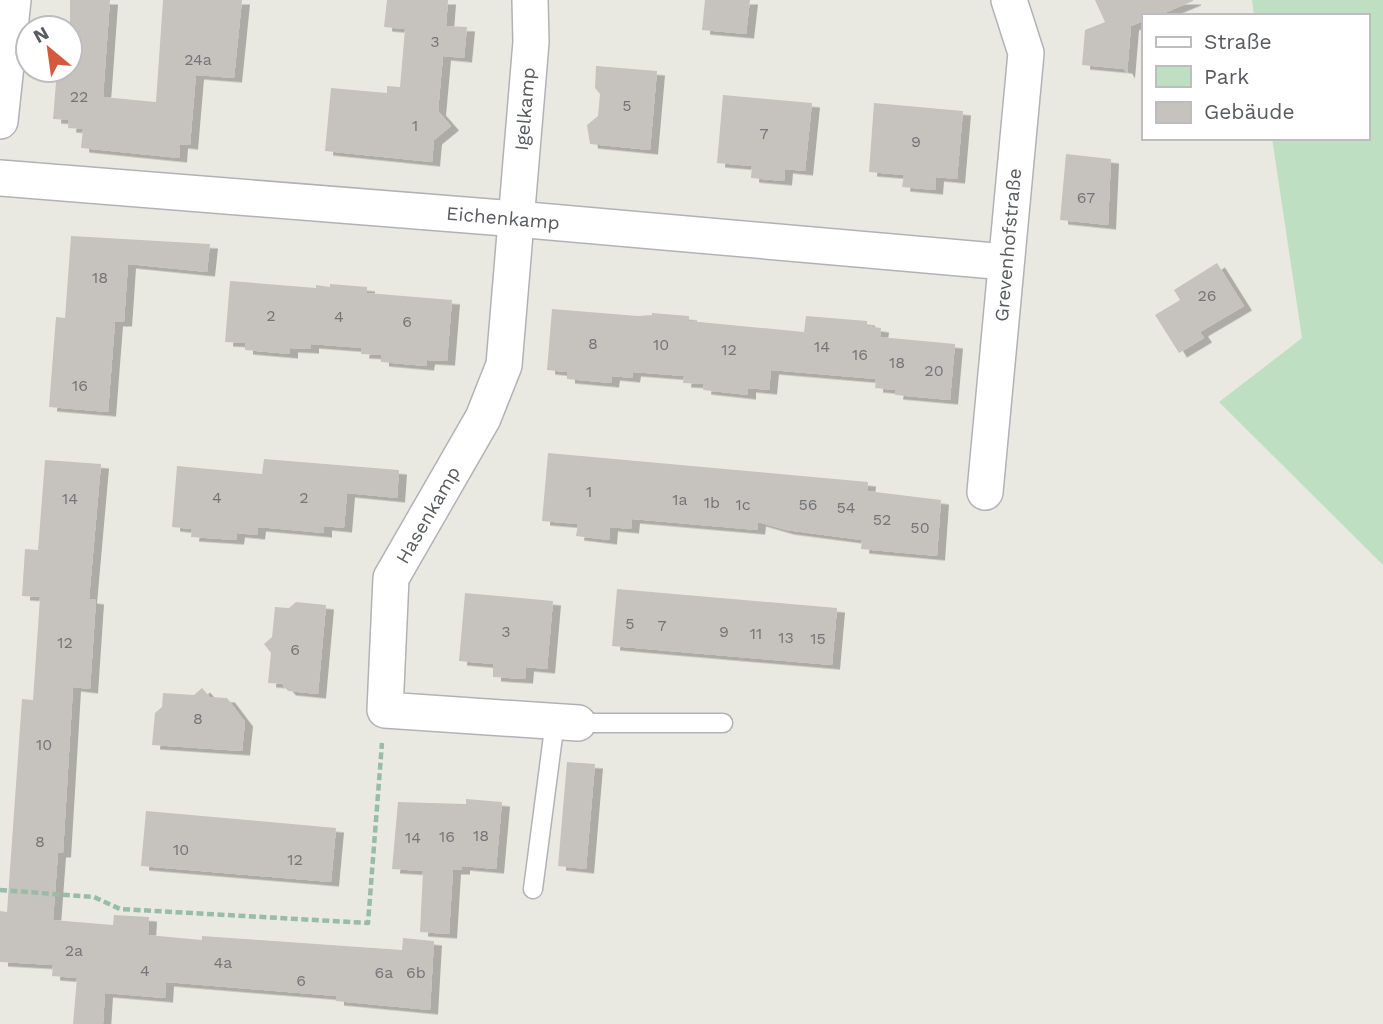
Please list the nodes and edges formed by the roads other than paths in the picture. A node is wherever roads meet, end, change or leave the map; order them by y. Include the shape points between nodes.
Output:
1 (13, 0) edge
2 (530, 0) edge
3 (1009, 0) edge
4 (0, 121) edge
5 (0, 178) edge
6 (516, 219) junction
7 (1006, 262) junction
8 (985, 492) dead end
9 (567, 722) junction
10 (723, 723) dead end
11 (533, 889) dead end

1 - 4 street
2 - 6 street, Igelkamp via 531,42
3 - 7 street, Grevenhofstraße via 1026,53
5 - 6 street, Eichenkamp
6 - 7 street, Eichenkamp
6 - 9 street, Hasenkamp via 504,365 483,418 391,578 385,710
7 - 8 street, Grevenhofstraße
9 - 10 lane
9 - 11 lane

